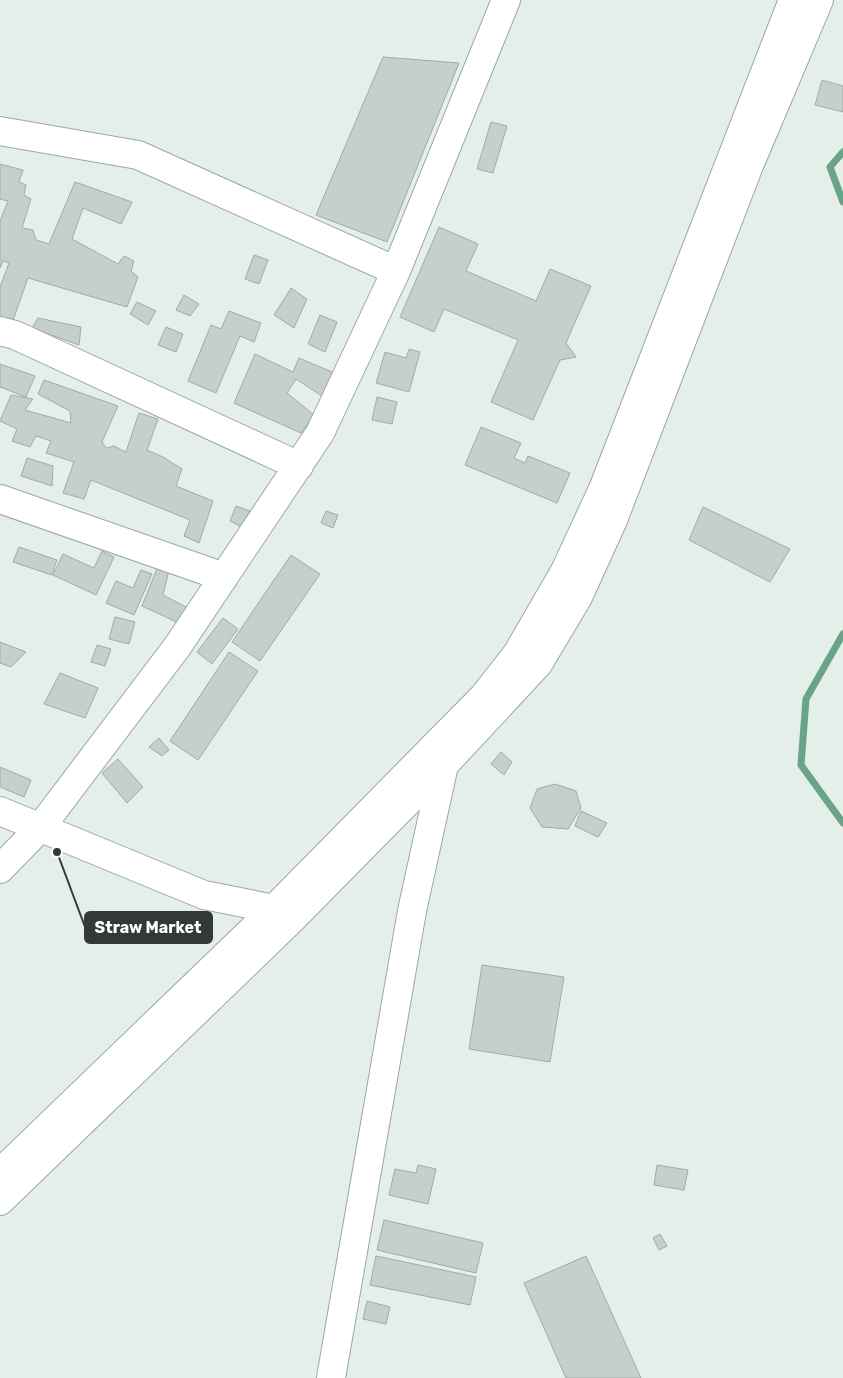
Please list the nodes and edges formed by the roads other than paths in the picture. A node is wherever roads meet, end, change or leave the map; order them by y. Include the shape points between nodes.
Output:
1 (506, 0) edge
2 (793, 0) edge
3 (819, 0) edge
4 (0, 130) edge
5 (396, 271) junction
6 (0, 331) edge
7 (650, 397) junction
8 (299, 466) junction
9 (0, 499) edge
10 (224, 577) junction
11 (444, 765) junction
12 (0, 811) edge
13 (40, 828) junction
14 (0, 869) edge
15 (283, 914) junction
16 (0, 1173) edge
17 (0, 1201) edge
18 (331, 1378) edge

1 - 5 street
2 - 7 street
3 - 7 street
4 - 5 street via 138,155
5 - 8 street via 320,433
6 - 8 street via 15,335
7 - 11 street via 614,520 578,597 538,664
7 - 15 street via 603,488 576,550 517,654 484,696
8 - 10 street
9 - 10 street
10 - 13 street via 177,647
11 - 15 street
11 - 18 street via 412,911
12 - 13 street
13 - 14 street
13 - 15 street via 204,895
15 - 16 street
15 - 17 street

